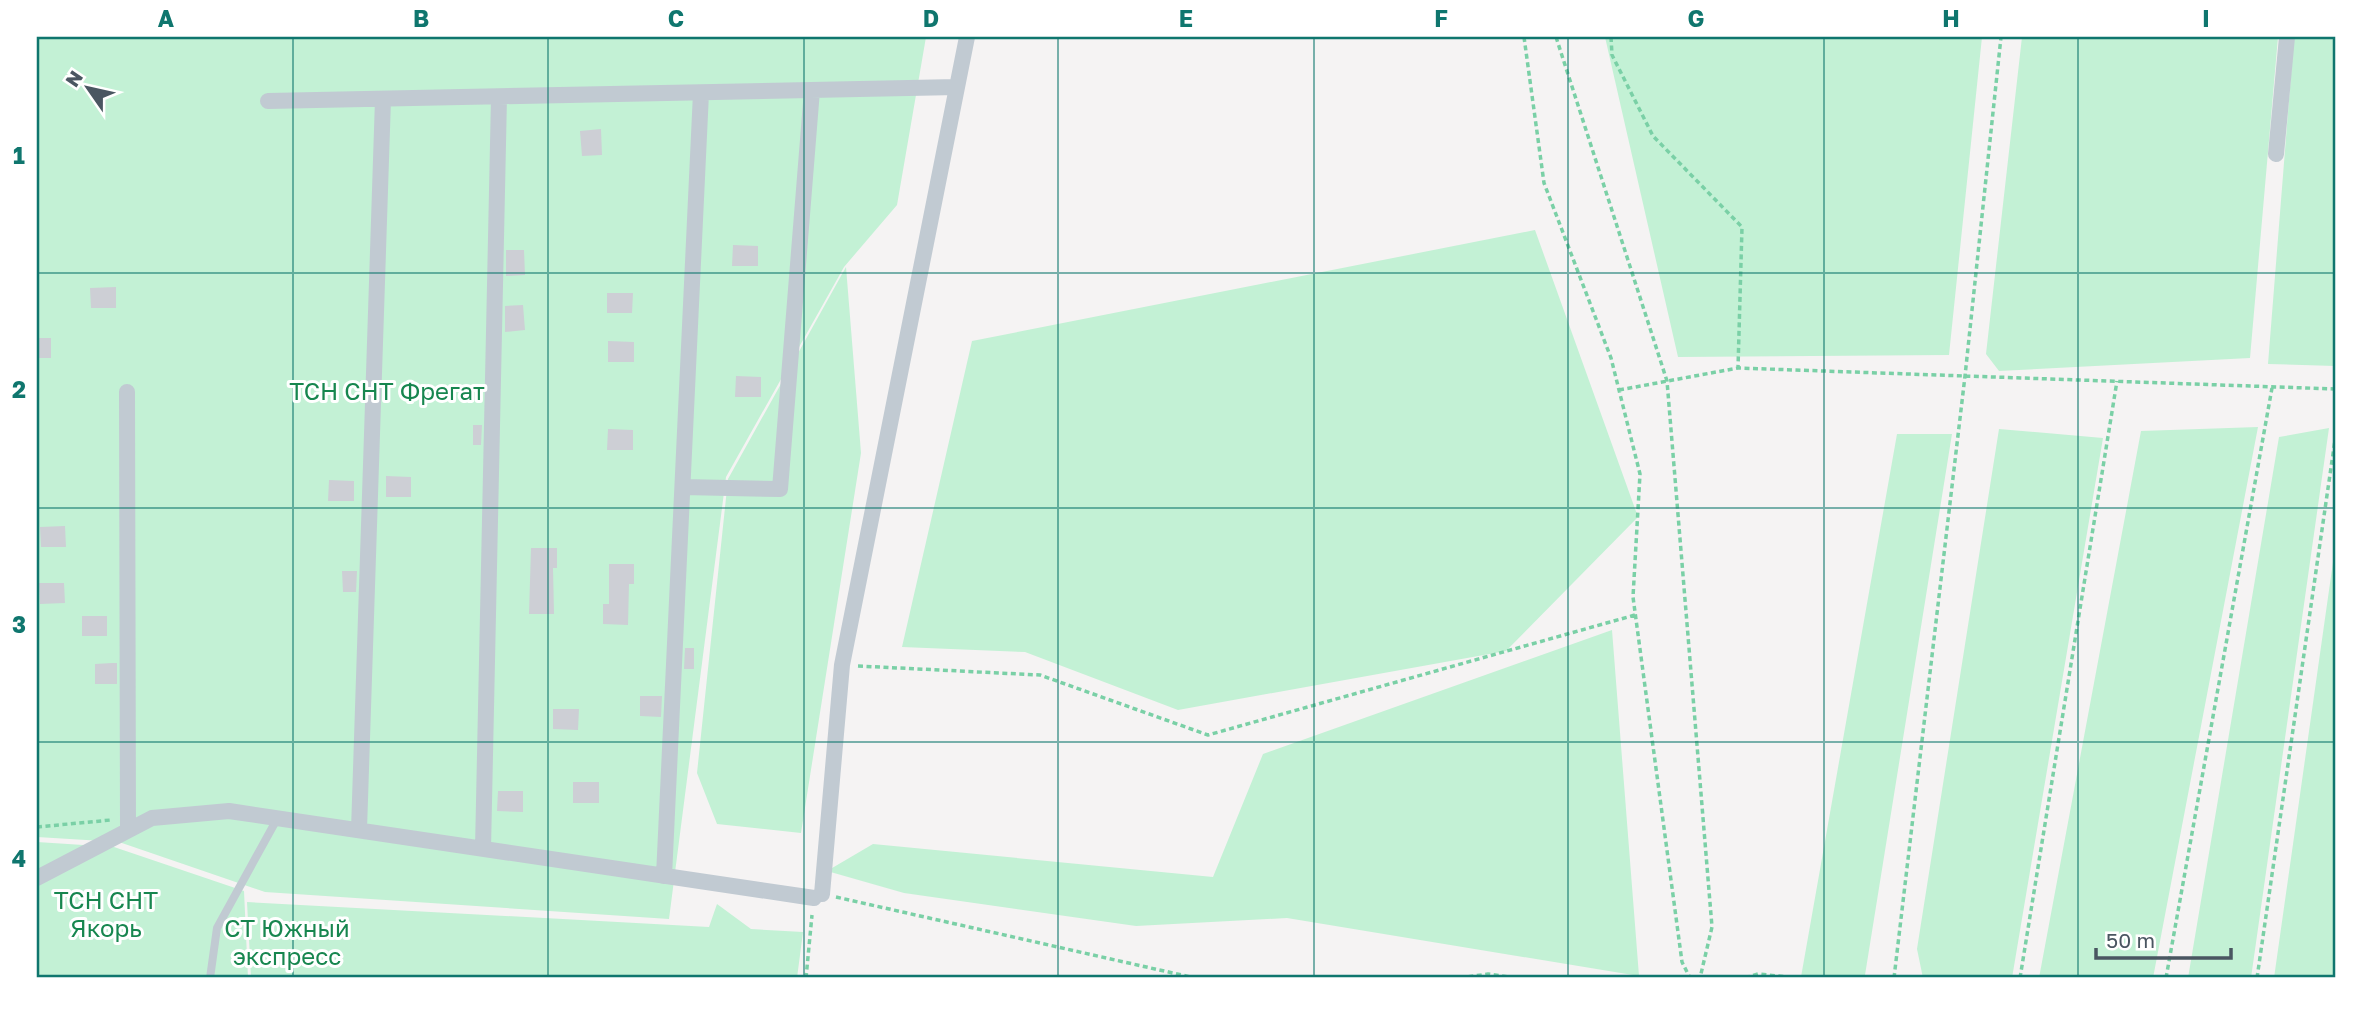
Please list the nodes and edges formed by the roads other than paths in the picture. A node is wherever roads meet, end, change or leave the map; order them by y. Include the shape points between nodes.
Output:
1 (967, 37) edge
2 (2287, 37) edge
3 (957, 87) junction
4 (812, 90) junction
5 (701, 93) junction
6 (499, 97) junction
7 (383, 99) junction
8 (268, 101) dead end
9 (2276, 154) dead end
10 (127, 392) dead end
11 (683, 487) junction
12 (277, 818) junction
13 (128, 830) junction
14 (359, 830) junction
15 (483, 849) junction
16 (664, 876) junction
17 (37, 878) edge
18 (210, 978) edge

1 - 3 street
2 - 9 street
3 - 4 street
3 - 16 street via 842,665 818,896
4 - 5 street
4 - 11 street via 780,489
5 - 6 street
5 - 11 street
6 - 7 street
6 - 15 street
7 - 8 street
7 - 14 street
10 - 13 street
11 - 16 street
12 - 13 street via 229,811 152,818
12 - 14 street
12 - 18 lane via 217,928
13 - 17 street
14 - 15 street
15 - 16 street

